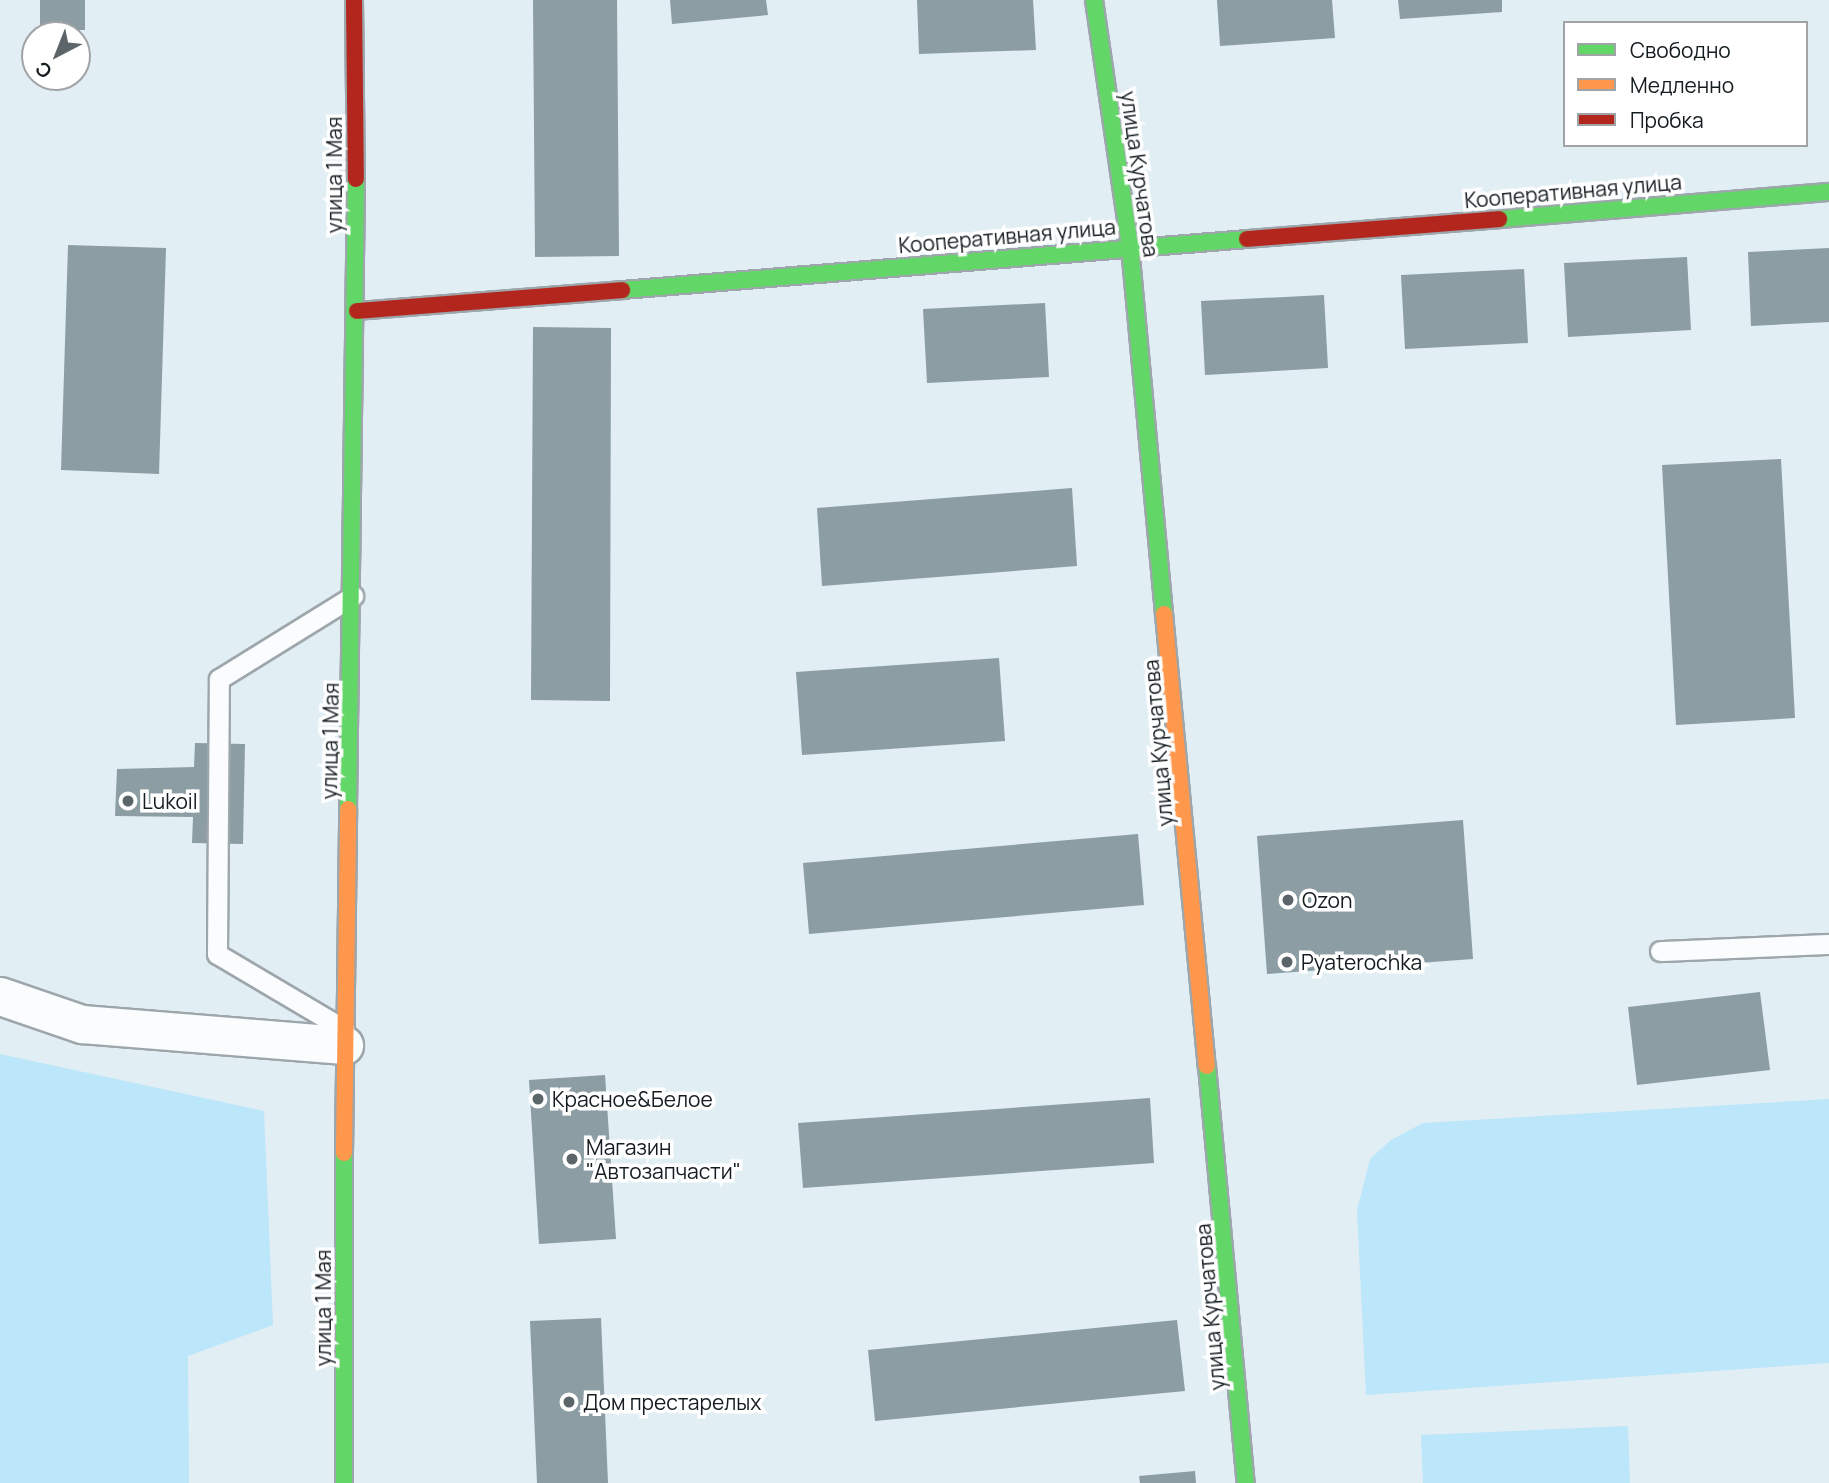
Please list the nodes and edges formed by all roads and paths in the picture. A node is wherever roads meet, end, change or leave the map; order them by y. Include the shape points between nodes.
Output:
1 (354, 0) edge
2 (1094, 0) edge
3 (1829, 192) edge
4 (1130, 247) junction
5 (356, 310) junction
6 (354, 595) junction
7 (1829, 944) edge
8 (1660, 951) dead end
9 (0, 996) edge
10 (344, 1037) junction
11 (344, 1483) edge
12 (1246, 1483) edge

1 - 5 street, улица 1 Мая
2 - 4 street, улица Курчатова
3 - 4 street, Кооперативная улица
4 - 5 street, Кооперативная улица
4 - 12 street, улица Курчатова
5 - 6 street, улица 1 Мая
6 - 10 street, улица 1 Мая
6 - 10 lane via 219,679 217,954
7 - 8 lane
9 - 10 street via 82,1024
10 - 11 street, улица 1 Мая

